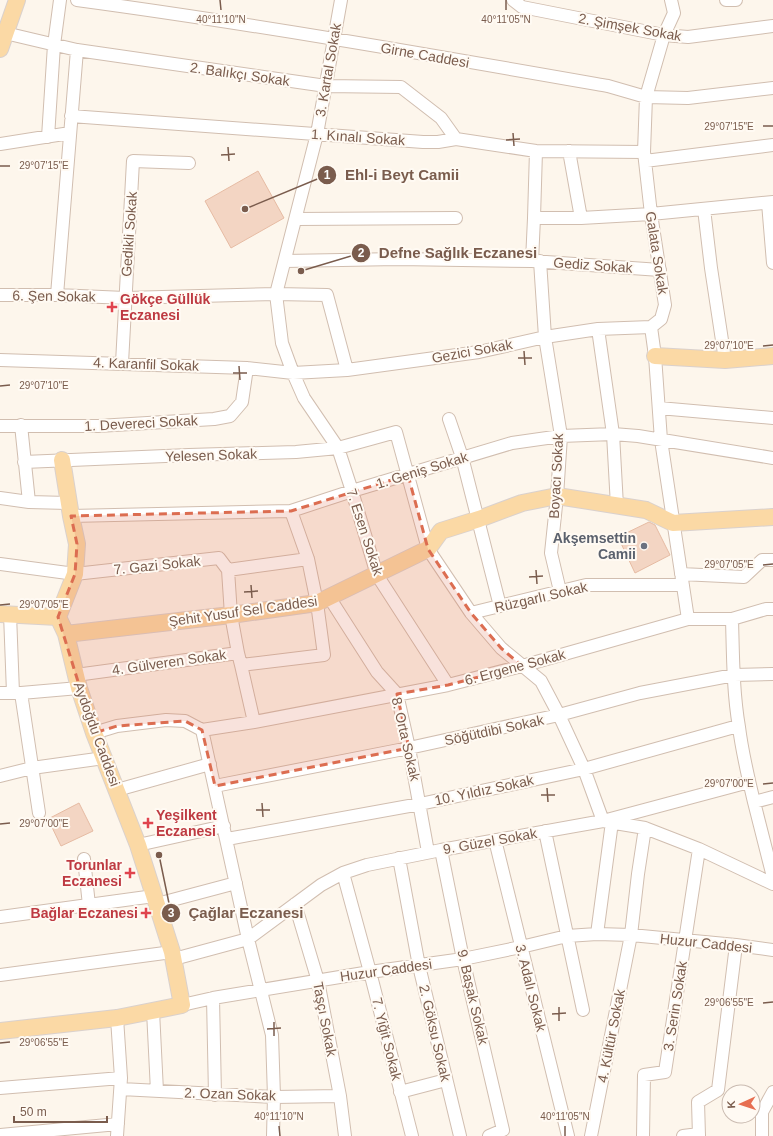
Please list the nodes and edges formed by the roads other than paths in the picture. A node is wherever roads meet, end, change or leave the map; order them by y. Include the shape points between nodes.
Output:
1 (16, 0) edge
2 (60, 0) edge
3 (77, 0) edge
4 (341, 0) edge
5 (513, 0) edge
6 (671, 0) edge
7 (726, 0) edge
8 (736, 0) edge
9 (773, 26) edge
10 (5, 33) junction
11 (664, 35) junction
12 (334, 39) junction
13 (54, 45) junction
14 (0, 49) edge
15 (77, 50) junction
16 (326, 86) junction
17 (773, 88) edge
18 (646, 97) junction
19 (71, 116) junction
20 (70, 133) junction
21 (317, 134) junction
22 (48, 137) junction
23 (456, 139) junction
24 (0, 144) edge
25 (773, 145) edge
26 (536, 151) junction
27 (569, 151) junction
28 (645, 156) junction
29 (189, 163) dead end
30 (770, 202) edge
31 (704, 209) junction
32 (651, 214) junction
33 (456, 218) dead end
34 (534, 218) junction
35 (581, 218) junction
36 (296, 219) junction
37 (285, 261) junction
38 (536, 261) junction
39 (773, 263) edge
40 (660, 270) junction
41 (276, 294) junction
42 (0, 295) edge
43 (57, 296) junction
44 (125, 298) junction
45 (651, 327) junction
46 (598, 329) junction
47 (546, 337) junction
48 (655, 356) junction
49 (773, 356) edge
50 (0, 360) edge
51 (725, 360) junction
52 (122, 363) junction
53 (247, 368) junction
54 (347, 370) junction
55 (293, 373) junction
56 (659, 408) junction
57 (773, 418) edge
58 (449, 419) dead end
59 (21, 425) junction
60 (0, 426) edge
61 (613, 434) junction
62 (560, 436) junction
63 (661, 440) junction
64 (338, 448) junction
65 (462, 458) junction
66 (773, 458) edge
67 (62, 460) junction
68 (24, 462) junction
69 (408, 475) junction
70 (352, 491) junction
71 (557, 496) junction
72 (0, 498) edge
73 (29, 502) junction
74 (617, 506) junction
75 (70, 510) junction
76 (291, 511) junction
77 (773, 517) edge
78 (479, 519) junction
79 (673, 523) junction
80 (428, 549) junction
81 (308, 559) junction
82 (773, 560) edge
83 (0, 564) edge
84 (228, 570) junction
85 (75, 574) junction
86 (377, 575) junction
87 (682, 580) junction
88 (560, 591) junction
89 (323, 600) junction
90 (500, 606) junction
91 (773, 609) edge
92 (471, 613) junction
93 (5, 614) edge
94 (231, 615) junction
95 (58, 617) junction
96 (688, 619) junction
97 (732, 619) junction
98 (66, 634) junction
99 (238, 653) junction
100 (241, 666) junction
101 (522, 666) junction
102 (773, 674) edge
103 (734, 675) junction
104 (77, 681) junction
105 (448, 685) junction
106 (0, 693) edge
107 (17, 693) junction
108 (397, 694) junction
109 (559, 715) junction
110 (254, 722) junction
111 (738, 726) junction
112 (202, 730) junction
113 (94, 733) junction
114 (409, 748) junction
115 (104, 758) junction
116 (210, 764) junction
117 (32, 768) junction
118 (584, 769) junction
119 (0, 776) edge
120 (749, 782) junction
121 (215, 786) junction
122 (117, 790) junction
123 (773, 796) edge
124 (754, 802) junction
125 (420, 804) junction
126 (39, 813) dead end
127 (608, 822) junction
128 (224, 826) junction
129 (645, 828) junction
130 (545, 831) junction
131 (227, 839) junction
132 (495, 840) junction
133 (138, 845) junction
134 (699, 849) junction
135 (441, 850) junction
136 (428, 852) junction
137 (399, 858) junction
138 (84, 859) dead end
139 (343, 873) junction
140 (773, 878) edge
141 (236, 883) junction
142 (773, 884) edge
143 (156, 900) junction
144 (295, 904) junction
145 (89, 905) junction
146 (0, 917) edge
147 (597, 934) junction
148 (631, 935) junction
149 (567, 936) junction
150 (248, 939) junction
151 (685, 940) junction
152 (736, 945) junction
153 (522, 947) junction
154 (773, 950) edge
155 (173, 955) junction
156 (464, 959) junction
157 (419, 966) junction
158 (370, 972) junction
159 (0, 975) edge
160 (318, 981) junction
161 (261, 990) junction
162 (213, 998) junction
163 (182, 1005) junction
164 (583, 1010) dead end
165 (153, 1011) junction
166 (117, 1018) junction
167 (0, 1031) edge
168 (446, 1080) junction
169 (121, 1084) junction
170 (0, 1088) edge
171 (157, 1091) junction
172 (400, 1092) junction
173 (773, 1092) edge
174 (215, 1095) junction
175 (340, 1096) junction
176 (274, 1097) junction
177 (117, 1130) edge
178 (0, 1135) edge
179 (699, 1135) edge
180 (273, 1136) edge
181 (345, 1136) edge
182 (412, 1136) edge
183 (460, 1136) edge
184 (489, 1136) edge
185 (568, 1136) edge
186 (591, 1136) edge
187 (643, 1136) edge
188 (683, 1136) edge
189 (762, 1136) edge

1 - 10 main road
2 - 13 street
3 - 12 street, Girne Caddesi
4 - 12 street, 3. Kartal Sokak
5 - 11 street, 2. Şimşek Sokak via 522,7
6 - 11 street, Galata Sokak via 674,13
7 - 8 street
9 - 11 street, 2. Şimşek Sokak via 688,37
10 - 13 street, 2. Balıkçı Sokak
10 - 14 main road
11 - 18 street, Galata Sokak
12 - 16 street, 3. Kartal Sokak
12 - 18 street, Girne Caddesi via 608,86
13 - 15 street, 2. Balıkçı Sokak
13 - 22 street
15 - 16 street, 2. Balıkçı Sokak
15 - 19 street
16 - 21 street, 3. Kartal Sokak
16 - 23 street, 2. Balıkçı Sokak via 402,87 441,118
17 - 18 street, Girne Caddesi via 688,98
18 - 28 street, Galata Sokak
19 - 20 street
19 - 21 street, 1. Kınalı Sokak
20 - 22 street
20 - 43 street
21 - 23 street, 1. Kınalı Sokak via 423,142
21 - 36 street, 3. Kartal Sokak
22 - 24 street
23 - 26 street, 1. Kınalı Sokak
25 - 28 street, 1. Kınalı Sokak
26 - 27 street, 1. Kınalı Sokak
26 - 34 street, Boyacı Sokak
27 - 28 street, 1. Kınalı Sokak
27 - 35 street
28 - 32 street, Galata Sokak
29 - 44 street, Gedikli Sokak via 133,161
30 - 31 street
30 - 39 street
31 - 32 street
31 - 51 street
32 - 35 street
32 - 40 street, Galata Sokak
33 - 36 street
34 - 35 street
34 - 38 street, Boyacı Sokak
36 - 37 street, 3. Kartal Sokak
37 - 38 street, Gediz Sokak
37 - 41 street, 3. Kartal Sokak
38 - 40 street, Gediz Sokak
38 - 47 street, Boyacı Sokak
40 - 45 street, Galata Sokak via 665,305 661,319
41 - 44 street, 6. Şen Sokak
41 - 54 street, 6. Şen Sokak via 327,295
41 - 55 street, 3. Kartal Sokak via 282,343
42 - 43 street, 6. Şen Sokak
43 - 44 street, 6. Şen Sokak
44 - 52 street, Gedikli Sokak
45 - 46 street, Gezici Sokak
45 - 48 street
46 - 47 street, Gezici Sokak
46 - 61 street
47 - 54 street, Gezici Sokak via 479,352
47 - 62 street, Boyacı Sokak
48 - 51 main road
48 - 56 street
49 - 51 main road
50 - 52 street, 4. Karanfil Sokak
52 - 53 street, 4. Karanfil Sokak
53 - 55 street, 4. Karanfil Sokak
53 - 59 street, 1. Devereci Sokak via 242,402 230,416 98,426
54 - 55 street, Gezici Sokak
55 - 64 street, 7. Esen Sokak via 304,398
56 - 57 street
56 - 63 street
58 - 65 street
59 - 60 street, 1. Devereci Sokak
59 - 68 street
61 - 62 street, 1. Geniş Sokak
61 - 63 street, 1. Geniş Sokak
61 - 74 street
62 - 65 street, 1. Geniş Sokak via 512,443
62 - 71 street, Boyacı Sokak
63 - 66 street, 1. Geniş Sokak
63 - 79 street
64 - 67 street, Yelesen Sokak via 296,452
64 - 69 street, Yelesen Sokak via 396,432
64 - 70 street, 7. Esen Sokak
65 - 69 street, 1. Geniş Sokak
65 - 78 street
67 - 68 street, Yelesen Sokak
67 - 75 main road
68 - 73 street
69 - 70 street, 1. Geniş Sokak
69 - 80 street
70 - 76 street, 1. Geniş Sokak
70 - 86 street, 7. Esen Sokak
71 - 74 main road, Şehit Yusuf Sel Caddesi
71 - 78 main road, Şehit Yusuf Sel Caddesi via 522,503
71 - 88 street, Boyacı Sokak via 551,554
72 - 73 street, 1. Geniş Sokak
73 - 75 street, 1. Geniş Sokak
74 - 79 main road, Şehit Yusuf Sel Caddesi via 646,510
75 - 76 street, 1. Geniş Sokak
75 - 85 main road via 77,544
76 - 81 street
77 - 79 main road, Şehit Yusuf Sel Caddesi
78 - 80 main road, Şehit Yusuf Sel Caddesi via 441,531
78 - 90 street
79 - 87 street
80 - 86 main road, Şehit Yusuf Sel Caddesi
80 - 92 street
81 - 84 street
81 - 89 street
82 - 87 street, Rüzgarlı Sokak via 762,560 744,577
83 - 85 street, 7. Gazi Sokak
84 - 85 street, 7. Gazi Sokak via 219,558
84 - 94 street
85 - 95 main road
86 - 89 main road, Şehit Yusuf Sel Caddesi
86 - 105 street, 7. Esen Sokak
87 - 88 street, Rüzgarlı Sokak via 586,585
87 - 96 street
88 - 90 street, Rüzgarlı Sokak
89 - 94 main road, Şehit Yusuf Sel Caddesi
89 - 100 street, 4. Gülveren Sokak via 324,655
89 - 108 street, 8. Orta Sokak via 377,672
90 - 92 street, Rüzgarlı Sokak
91 - 97 street, 6. Ergene Sokak
92 - 101 street via 501,648
93 - 95 main road
93 - 107 street
94 - 98 main road, Şehit Yusuf Sel Caddesi
94 - 99 street
95 - 98 main road, Aydoğdu Caddesi
96 - 97 street, 6. Ergene Sokak
96 - 101 street, 6. Ergene Sokak
97 - 103 street
98 - 104 main road, Aydoğdu Caddesi
99 - 100 street, 4. Gülveren Sokak
99 - 104 street, 4. Gülveren Sokak
100 - 110 street
101 - 105 street, 6. Ergene Sokak
101 - 109 street via 541,682
102 - 103 street, Söğütdibi Sokak
103 - 109 street, Söğütdibi Sokak via 640,693
103 - 111 street
104 - 107 street, 4. Gülveren Sokak
104 - 113 main road, Aydoğdu Caddesi
105 - 108 street, 6. Ergene Sokak
106 - 107 street, 4. Gülveren Sokak
107 - 117 street
108 - 110 street, 6. Ergene Sokak
108 - 114 street, 8. Orta Sokak
109 - 114 street, Söğütdibi Sokak
109 - 118 street
110 - 112 street, 6. Ergene Sokak
111 - 118 street, 10. Yıldız Sokak
111 - 120 street
112 - 113 street via 185,721 166,720 117,726
112 - 116 street
113 - 115 main road, Aydoğdu Caddesi
114 - 121 street, Söğütdibi Sokak
114 - 125 street, 8. Orta Sokak
115 - 117 street
115 - 122 main road, Aydoğdu Caddesi
116 - 121 street
116 - 122 street
117 - 119 street
117 - 126 street
118 - 125 street, 10. Yıldız Sokak
118 - 127 street
120 - 124 street
120 - 127 street, 9. Güzel Sokak
121 - 128 street
122 - 133 main road, Aydoğdu Caddesi
123 - 124 street
124 - 140 street
125 - 131 street, 10. Yıldız Sokak
125 - 136 street, 8. Orta Sokak
127 - 129 street
127 - 130 street, 9. Güzel Sokak
127 - 147 street
128 - 131 street
128 - 133 street
129 - 134 street
129 - 148 street, 4. Kültür Sokak
130 - 132 street, 9. Güzel Sokak
130 - 149 street
131 - 141 street
132 - 135 street, 9. Güzel Sokak
132 - 153 street, 3. Adalı Sokak
133 - 143 main road, Aydoğdu Caddesi
134 - 142 street
134 - 151 street, 3. Serin Sokak
135 - 136 street, 9. Güzel Sokak
135 - 156 street, 9. Başak Sokak
136 - 137 street, 9. Güzel Sokak
137 - 139 street, 9. Güzel Sokak
137 - 157 street, 2. Göksu Sokak
138 - 145 street
139 - 144 street, 9. Güzel Sokak
139 - 158 street, 7. Yiğit Sokak
141 - 143 street
141 - 150 street
143 - 145 street
143 - 155 main road, Aydoğdu Caddesi
144 - 150 street, 9. Güzel Sokak
144 - 160 street, Taşçı Sokak
145 - 146 street
147 - 148 street, Huzur Caddesi
147 - 149 street, Huzur Caddesi
148 - 151 street, Huzur Caddesi
148 - 186 street, 4. Kültür Sokak
149 - 153 street, Huzur Caddesi
149 - 164 street
150 - 155 street
150 - 161 street
151 - 152 street, Huzur Caddesi
151 - 187 street, 3. Serin Sokak via 665,1072 644,1075
152 - 154 street, Huzur Caddesi
152 - 179 street via 718,1090 698,1102
153 - 156 street, Huzur Caddesi
153 - 185 street, 3. Adalı Sokak
155 - 159 street
155 - 163 main road, Aydoğdu Caddesi
156 - 157 street, Huzur Caddesi
156 - 184 street, 9. Başak Sokak via 504,1130
157 - 158 street, Huzur Caddesi
157 - 168 street, 2. Göksu Sokak
158 - 160 street, Huzur Caddesi
158 - 172 street, 7. Yiğit Sokak
160 - 161 street, Huzur Caddesi
160 - 175 street, Taşçı Sokak
161 - 162 street, Huzur Caddesi
161 - 176 street via 272,1035
162 - 163 street, Huzur Caddesi
162 - 174 street
163 - 165 main road, Huzur Caddesi
165 - 166 main road, Huzur Caddesi
165 - 171 street
166 - 167 main road, Huzur Caddesi
166 - 169 street
168 - 172 street
168 - 183 street, 2. Göksu Sokak
169 - 170 street, 2. Ozan Sokak
169 - 171 street, 2. Ozan Sokak
169 - 177 street
171 - 174 street, 2. Ozan Sokak
172 - 182 street, 7. Yiğit Sokak
173 - 189 street via 762,1112
174 - 176 street, 2. Ozan Sokak
175 - 176 street, 2. Ozan Sokak
175 - 181 street, Taşçı Sokak
176 - 180 street
177 - 178 street
179 - 188 street

